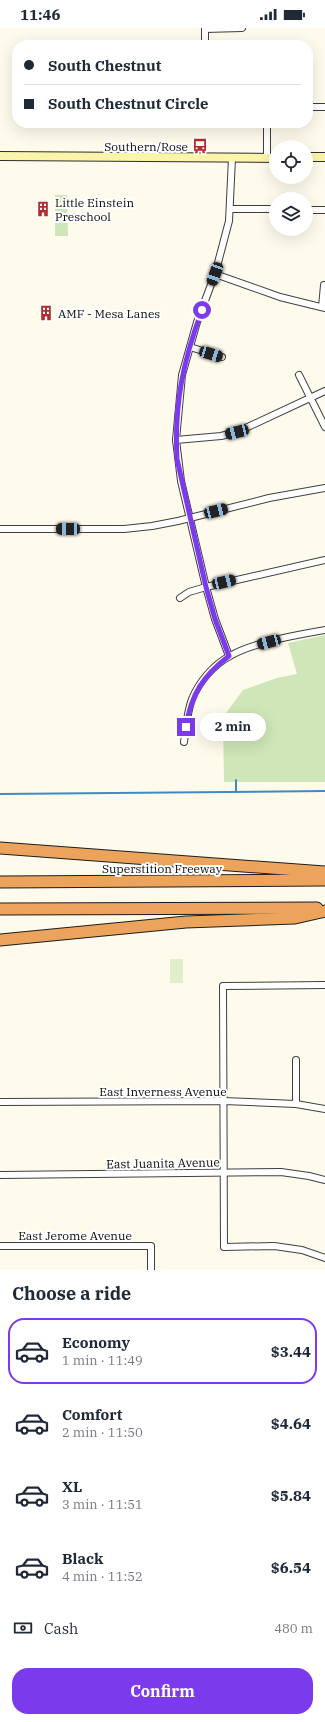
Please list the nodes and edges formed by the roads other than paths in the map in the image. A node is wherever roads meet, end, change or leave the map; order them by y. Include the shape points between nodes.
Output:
1 (242, 28) edge
2 (205, 29) edge
3 (205, 40) edge
4 (313, 107) edge
5 (325, 107) edge
6 (268, 128) edge
7 (269, 140) edge
8 (0, 156) edge
9 (313, 157) edge
10 (325, 157) edge
11 (232, 158) junction
12 (269, 158) edge
13 (230, 209) junction
14 (269, 209) edge
15 (313, 210) edge
16 (325, 210) edge
17 (215, 274) junction
18 (324, 285) dead end
19 (323, 307) edge
20 (190, 347) junction
21 (222, 357) dead end
22 (299, 375) dead end
23 (325, 391) edge
24 (311, 397) junction
25 (325, 427) edge
26 (176, 440) junction
27 (325, 488) edge
28 (190, 518) junction
29 (0, 529) edge
30 (325, 560) edge
31 (206, 587) junction
32 (180, 598) dead end
33 (325, 630) edge
34 (229, 656) junction
35 (184, 742) dead end
36 (0, 848) edge
37 (325, 872) edge
38 (325, 880) edge
39 (0, 882) edge
40 (325, 909) edge
41 (0, 910) edge
42 (0, 940) edge
43 (325, 985) edge
44 (296, 1060) dead end
45 (223, 1101) junction
46 (0, 1102) edge
47 (296, 1104) junction
48 (325, 1109) edge
49 (224, 1173) junction
50 (0, 1175) edge
51 (325, 1180) edge
52 (0, 1246) edge
53 (325, 1258) edge
54 (151, 1270) edge

1 - 2 street
2 - 3 street
4 - 5 street
6 - 7 street
8 - 11 main road
9 - 10 main road
11 - 12 main road
11 - 13 street
13 - 14 street
13 - 17 street via 227,232
15 - 16 street
17 - 19 street via 280,297
17 - 20 street
18 - 19 street
20 - 21 street
20 - 26 street via 182,375
22 - 24 street
23 - 24 street
24 - 25 street
24 - 26 street via 237,432
26 - 28 street
27 - 28 street via 269,498
28 - 29 street via 124,529
28 - 31 street
30 - 31 street
31 - 32 street via 189,592
31 - 34 street
33 - 34 street via 282,639
34 - 35 street via 207,675 192,699
36 - 37 highway
38 - 39 highway, Superstition Freeway
40 - 41 highway
40 - 42 highway via 295,918 186,922
43 - 45 street via 223,986
44 - 47 street
45 - 46 street, East Inverness Avenue
45 - 47 street, East Inverness Avenue
45 - 49 street
47 - 48 street, East Inverness Avenue
49 - 50 street, East Juanita Avenue
49 - 51 street, East Juanita Avenue via 281,1172
49 - 53 street via 224,1247 274,1246 302,1250
52 - 54 street, East Jerome Avenue via 151,1246

